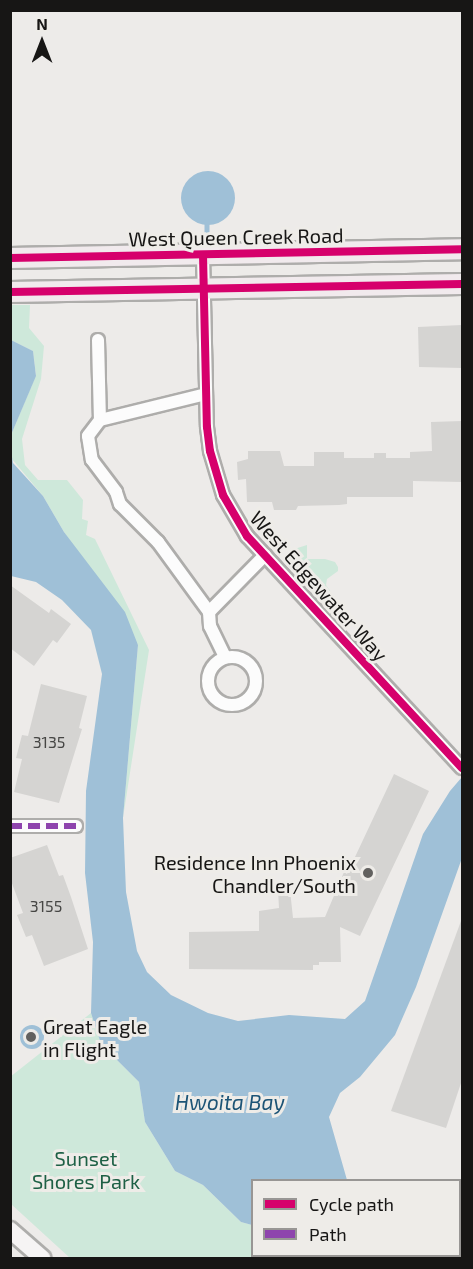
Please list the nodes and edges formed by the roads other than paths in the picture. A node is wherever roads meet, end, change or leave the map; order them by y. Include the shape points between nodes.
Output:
1 (462, 249) edge
2 (203, 255) junction
3 (10, 258) edge
4 (462, 284) edge
5 (204, 288) junction
6 (10, 292) edge
7 (98, 340) dead end
8 (206, 394) junction
9 (100, 420) junction
10 (266, 555) junction
11 (209, 612) junction
12 (225, 657) junction
13 (462, 768) edge
14 (10, 826) edge
15 (76, 826) dead end
16 (10, 1230) edge
17 (42, 1258) edge

1 - 2 main road, West Queen Creek Road
2 - 3 main road, West Queen Creek Road
2 - 5 street, West Edgewater Way
4 - 5 main road
5 - 6 main road
5 - 8 street, West Edgewater Way
7 - 9 street
8 - 9 street
8 - 10 street, West Edgewater Way via 210,451 223,495 247,536
9 - 11 street via 88,436 92,460 116,492 120,504 158,542
10 - 11 street
10 - 13 street, West Edgewater Way
11 - 12 street via 210,626
12 - 12 street via 208,673 208,688 217,701 232,706 252,695 256,687 254,670 242,659
14 - 15 street
16 - 17 main road

